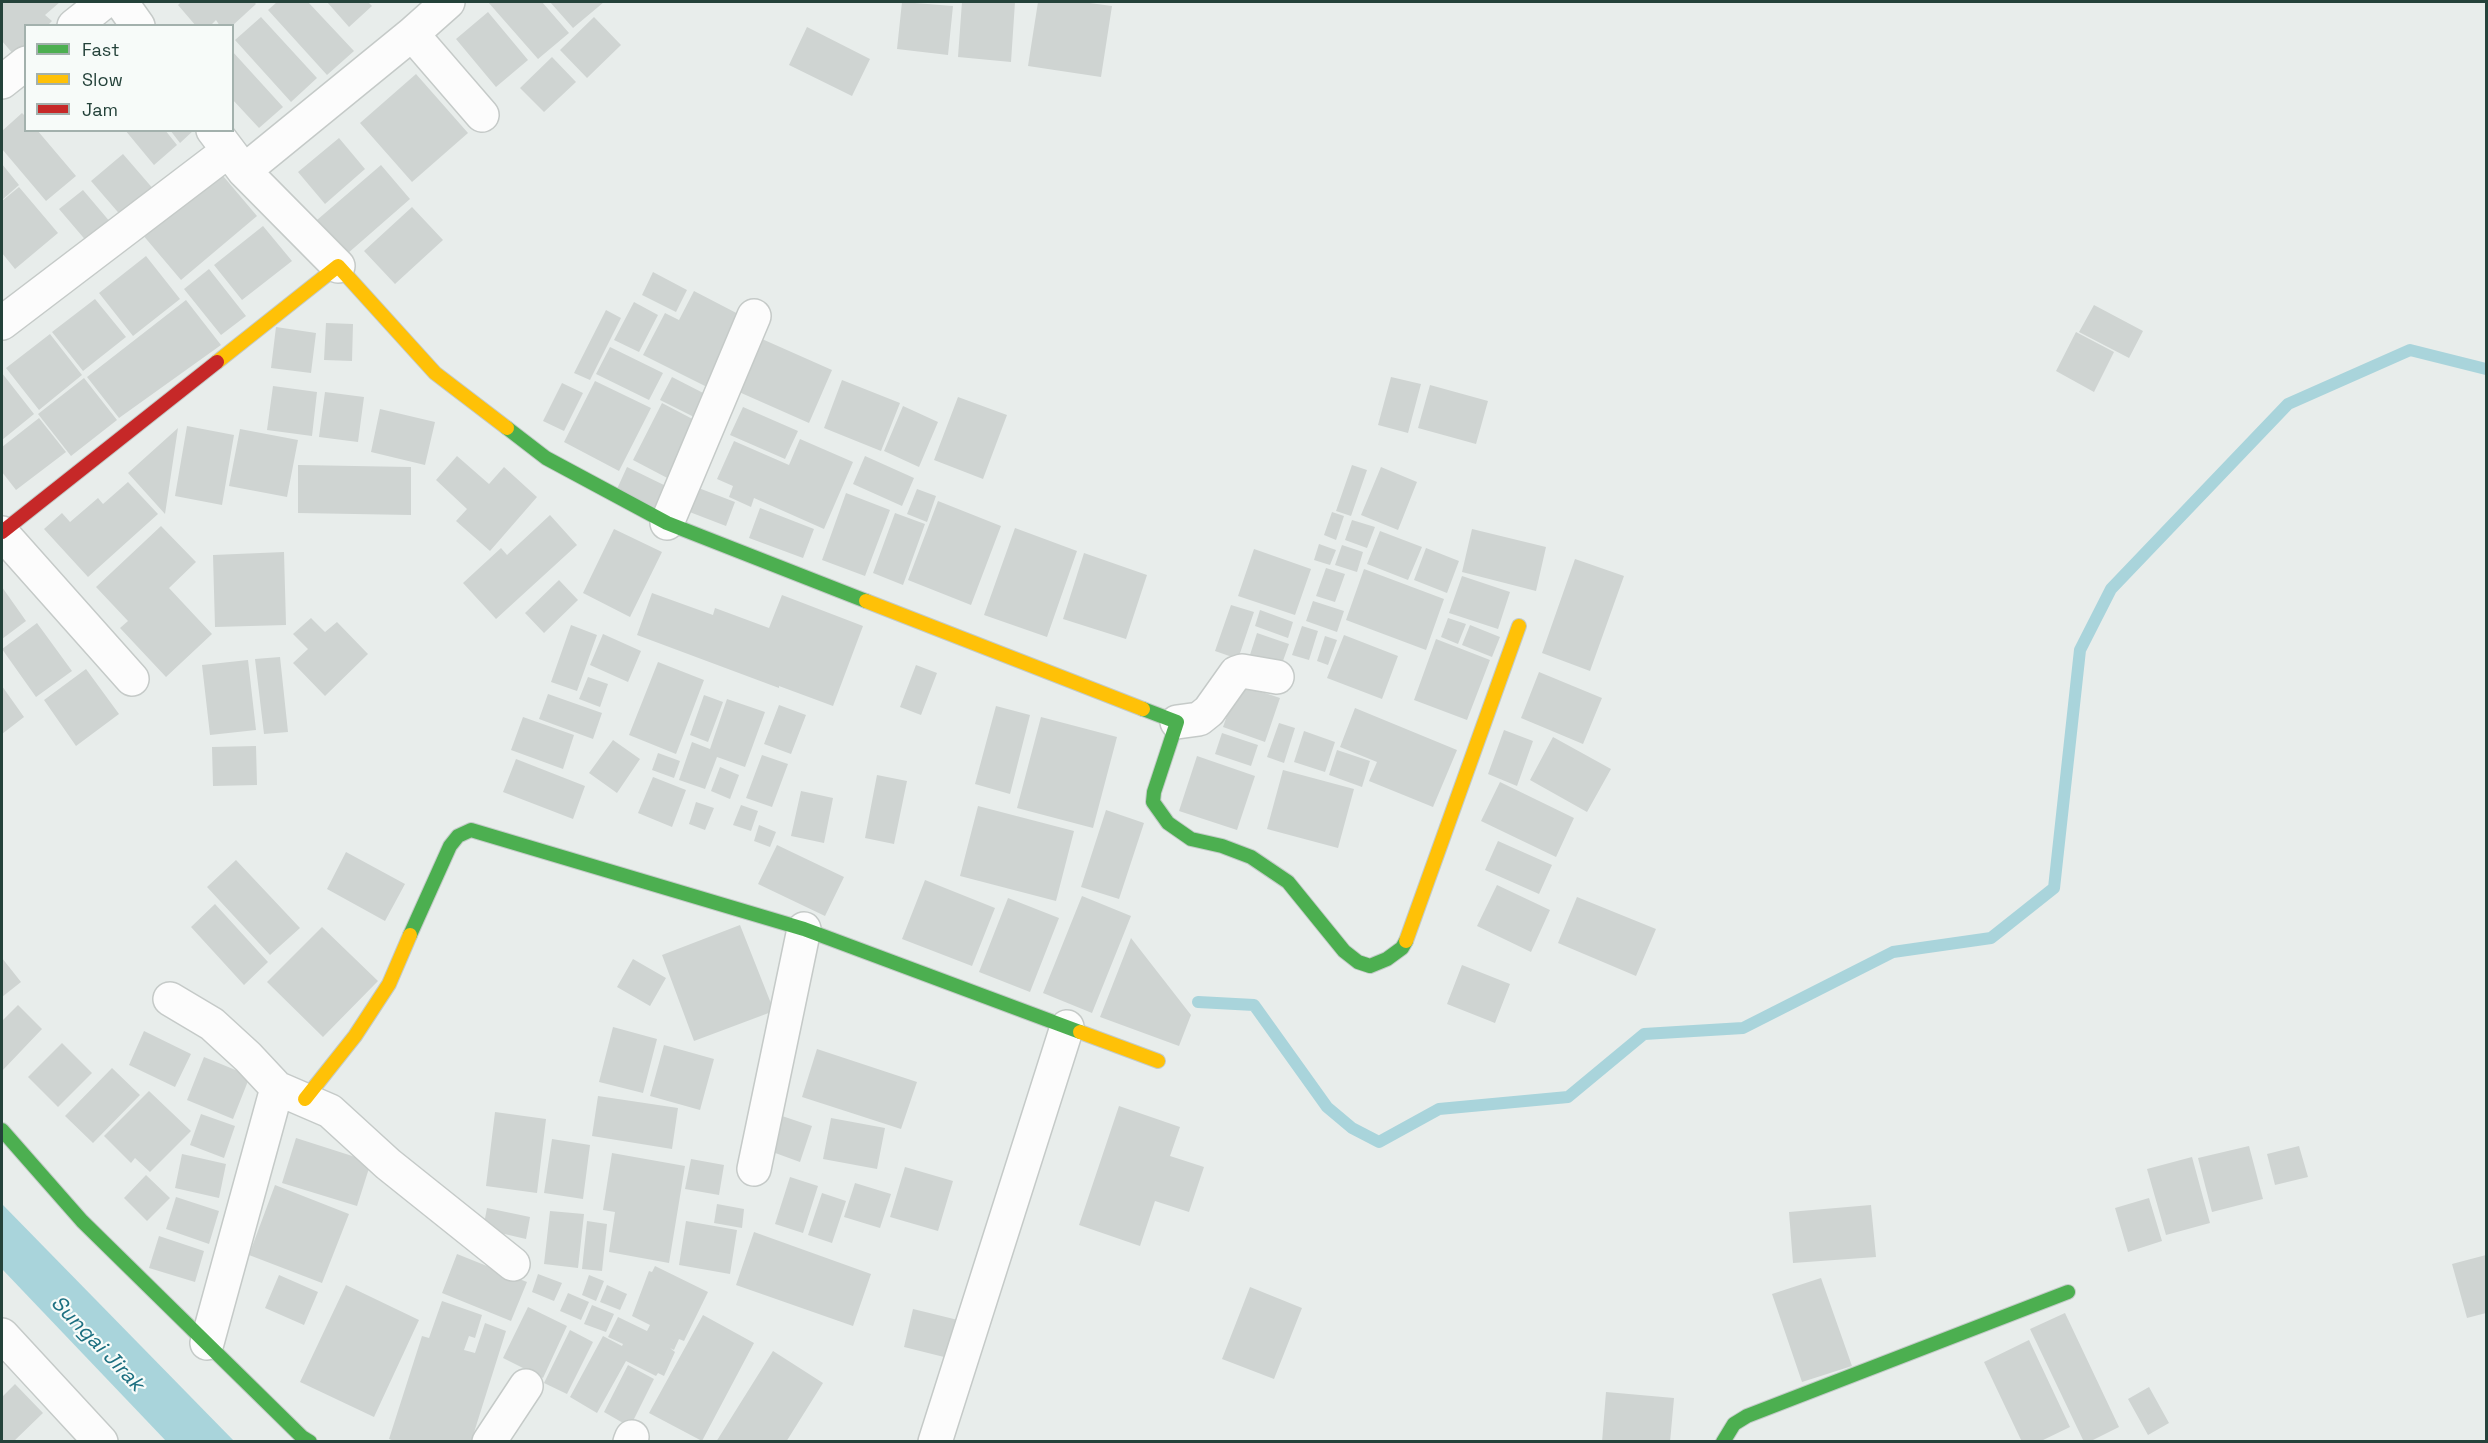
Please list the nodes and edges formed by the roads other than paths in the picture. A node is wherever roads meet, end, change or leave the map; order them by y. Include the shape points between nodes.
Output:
1 (104, 2) edge
2 (121, 2) edge
3 (448, 2) edge
4 (76, 24) edge
5 (137, 24) edge
6 (412, 34) junction
7 (24, 65) edge
8 (2, 82) edge
9 (482, 115) dead end
10 (228, 151) edge
11 (338, 266) junction
12 (754, 316) dead end
13 (2, 323) edge
14 (667, 523) junction
15 (2, 532) edge
16 (1518, 626) dead end
17 (1277, 677) dead end
18 (132, 679) dead end
19 (1177, 723) junction
20 (804, 929) junction
21 (170, 999) dead end
22 (1067, 1027) junction
23 (1158, 1062) dead end
24 (291, 1094) junction
25 (2, 1130) edge
26 (754, 1169) dead end
27 (513, 1264) dead end
28 (2068, 1292) dead end
29 (2, 1335) edge
30 (207, 1343) junction
31 (526, 1386) dead end
32 (101, 1442) edge
33 (310, 1442) edge
34 (489, 1442) edge
35 (935, 1442) edge
36 (1723, 1442) edge

1 - 4 street
2 - 5 street
3 - 6 street
6 - 9 street
6 - 10 street
7 - 8 street
10 - 11 street
10 - 13 street
11 - 14 street via 435,373 546,458
11 - 15 street
12 - 14 street
14 - 19 street
15 - 18 street
16 - 19 street via 1412,928 1402,948 1371,966 1344,951 1288,882 1251,858 1191,839 1158,811 1154,792
17 - 19 street via 1236,673 1209,711 1199,719
20 - 22 street
20 - 24 street via 471,830 458,836 450,846 389,984 355,1036
20 - 26 street
21 - 24 street via 212,1024
22 - 23 street
22 - 35 street
24 - 27 street via 330,1111 388,1164
24 - 30 street
25 - 30 street via 82,1221
28 - 36 street via 1747,1416 1734,1424
29 - 32 street
30 - 33 street
31 - 34 street

